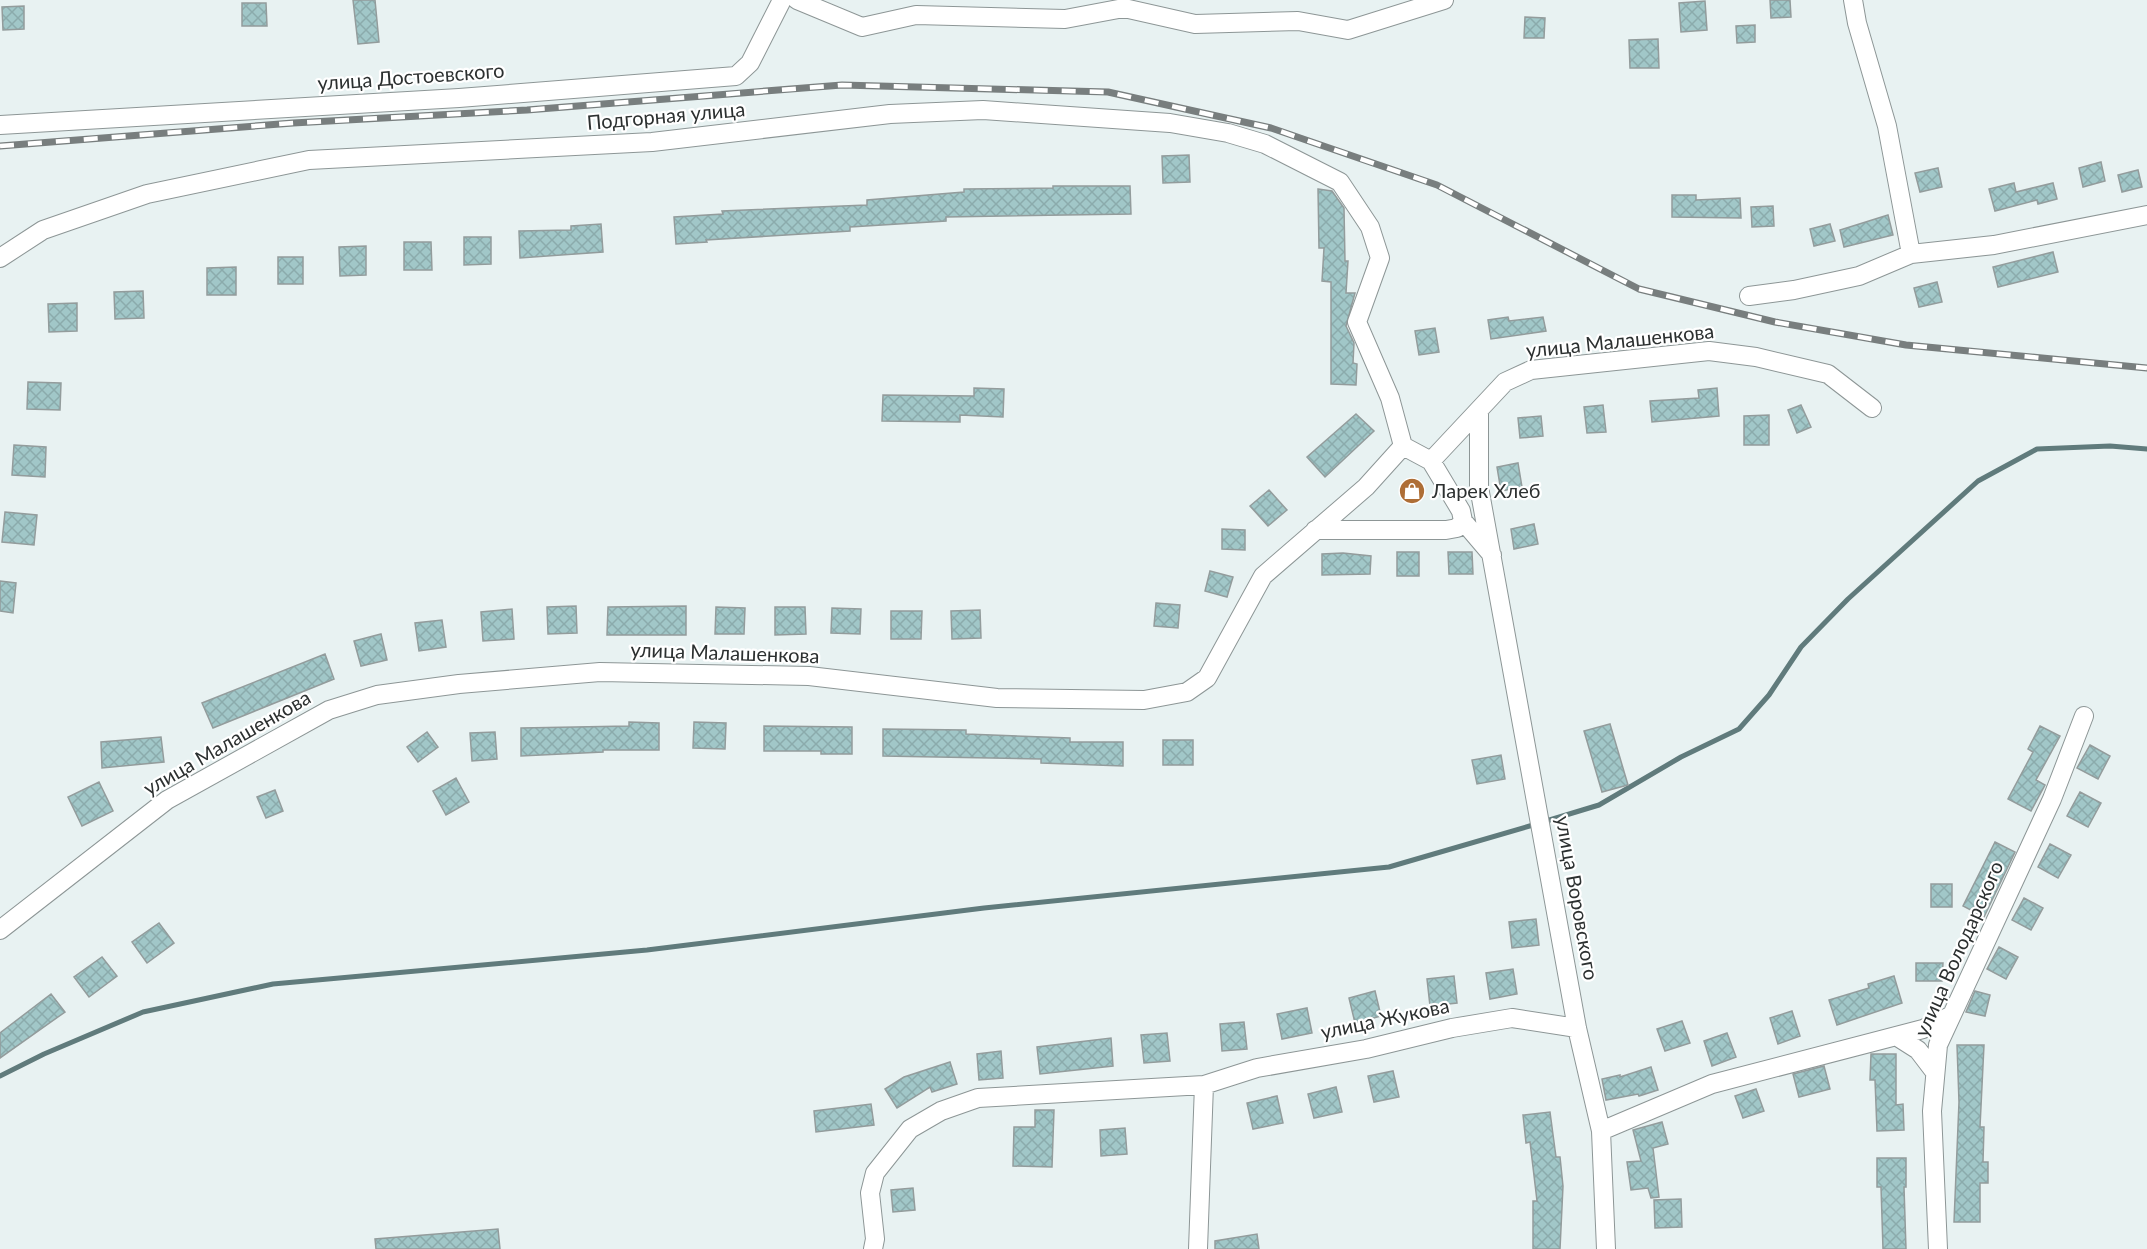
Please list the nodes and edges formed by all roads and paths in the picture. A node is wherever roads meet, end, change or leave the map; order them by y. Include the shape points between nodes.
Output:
1 (782, 0) edge
2 (797, 0) edge
3 (1444, 0) edge
4 (1853, 0) edge
5 (0, 125) edge
6 (2147, 215) edge
7 (1911, 254) junction
8 (0, 258) edge
9 (1749, 296) dead end
10 (1872, 408) dead end
11 (1479, 410) junction
12 (1403, 446) junction
13 (1431, 461) junction
14 (1463, 521) junction
15 (1315, 530) junction
16 (1493, 556) junction
17 (2084, 716) dead end
18 (0, 930) edge
19 (1952, 1015) junction
20 (1577, 1028) junction
21 (1896, 1036) junction
22 (1934, 1071) junction
23 (1204, 1085) junction
24 (1601, 1131) junction
25 (873, 1249) edge
26 (1197, 1249) edge
27 (1606, 1249) edge
28 (1938, 1249) edge

1 - 5 street, улица Достоевского via 750,63 736,76 459,98
2 - 3 street via 862,27 916,15 1065,19 1124,8 1196,24 1298,21 1348,30
4 - 7 street via 1887,126
6 - 7 street via 1994,245
7 - 9 street via 1859,276
8 - 12 street, Подгорная улица via 43,230 147,194 309,160 652,142 890,114 983,110 1170,123 1265,144 1340,182 1370,227 1380,258 1357,322 1390,398
10 - 11 street, улица Малашенкова via 1828,374 1756,357 1709,351 1531,370 1505,382
11 - 13 street, улица Малашенкова
11 - 16 street, улица Воровского via 1479,487
12 - 13 street
12 - 15 street, улица Малашенкова via 1365,487
13 - 14 street
14 - 15 street via 1457,528 1446,530
14 - 16 street
15 - 18 street, улица Малашенкова via 1263,576 1207,678 1187,692 1144,700 997,698 809,676 600,672 377,695 329,710 167,800
16 - 20 street, улица Воровского
17 - 19 street, улица Володарского via 2052,799
19 - 21 street
19 - 22 street, улица Володарского via 1938,1045
20 - 23 street, улица Жукова via 1512,1018 1257,1068
20 - 24 street, улица Воровского
21 - 22 street via 1918,1050
21 - 24 street via 1712,1084
22 - 28 street, улица Володарского
23 - 25 street, улица Жукова via 978,1098 940,1111 910,1129 875,1173 870,1193
23 - 26 street
24 - 27 street, улица Воровского

